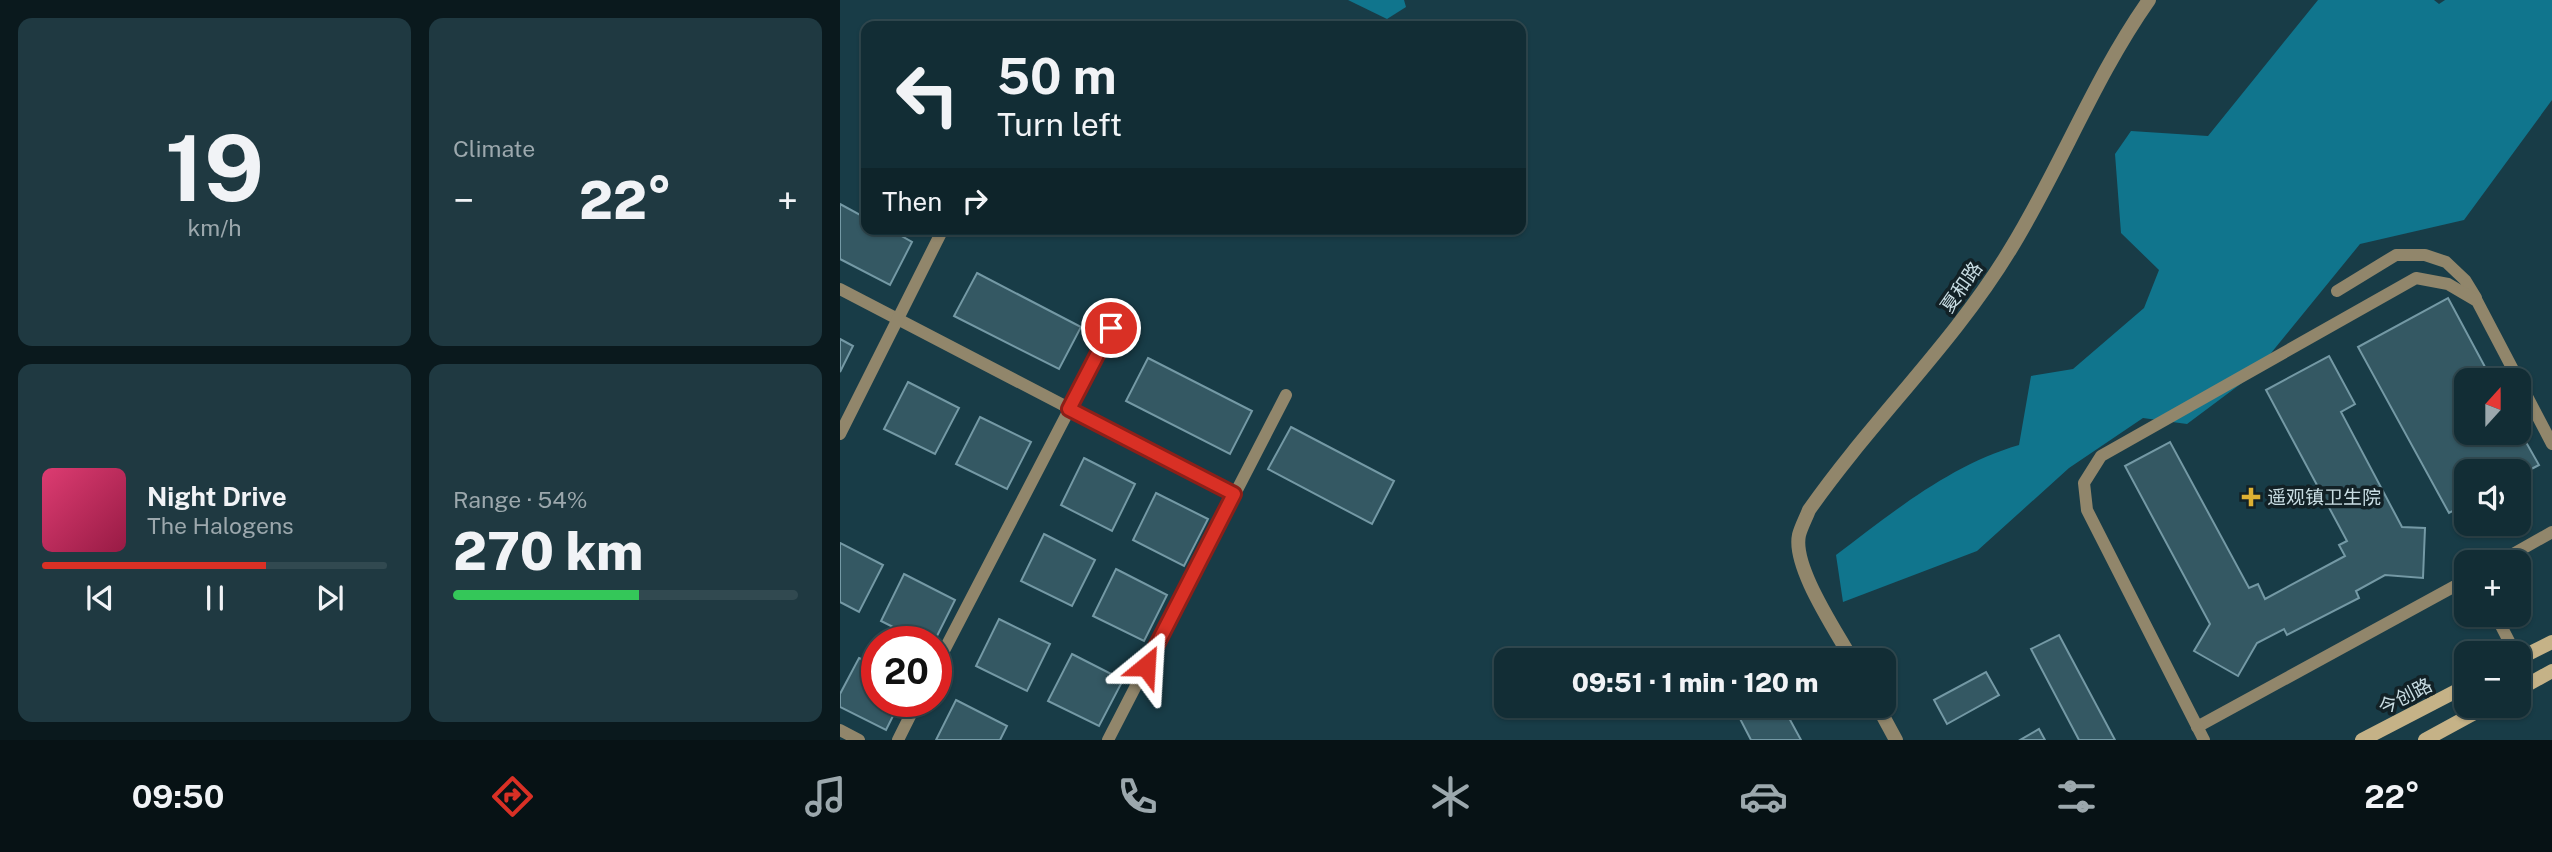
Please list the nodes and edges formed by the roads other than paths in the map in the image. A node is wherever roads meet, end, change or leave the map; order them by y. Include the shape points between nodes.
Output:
1 (2149, 0) edge
2 (940, 235) edge
3 (840, 289) edge
4 (2337, 291) dead end
5 (2477, 301) junction
6 (1122, 308) dead end
7 (898, 319) junction
8 (1286, 395) dead end
9 (1069, 409) junction
10 (840, 435) edge
11 (2552, 444) edge
12 (1234, 494) junction
13 (2552, 532) edge
14 (2520, 550) edge
15 (2454, 587) edge
16 (952, 635) edge
17 (2552, 642) edge
18 (1845, 648) edge
19 (2531, 652) edge
20 (2552, 671) edge
21 (2531, 683) edge
22 (2454, 692) edge
23 (910, 717) edge
24 (1884, 718) edge
25 (2465, 718) edge
26 (2197, 727) junction
27 (840, 730) edge
28 (859, 740) edge
29 (898, 740) edge
30 (1108, 740) edge
31 (1896, 740) edge
32 (2204, 740) edge
33 (2362, 740) edge
34 (2425, 740) edge

1 - 18 street, 夏和路 via 2010,250 1961,322 1809,510 1799,537 1809,581
2 - 7 lane
3 - 7 lane
4 - 5 lane via 2396,255 2425,255 2446,262 2465,280
5 - 11 lane
5 - 26 lane via 2448,284 2416,278 2101,456 2084,483 2087,510
6 - 9 lane
7 - 9 lane
7 - 10 lane
8 - 12 lane
9 - 12 lane
9 - 16 lane
12 - 30 lane
13 - 14 lane
15 - 26 lane
17 - 19 main road
20 - 21 main road
22 - 33 main road, 今创路
23 - 29 lane
24 - 31 street
25 - 34 main road
26 - 32 lane
27 - 28 lane

